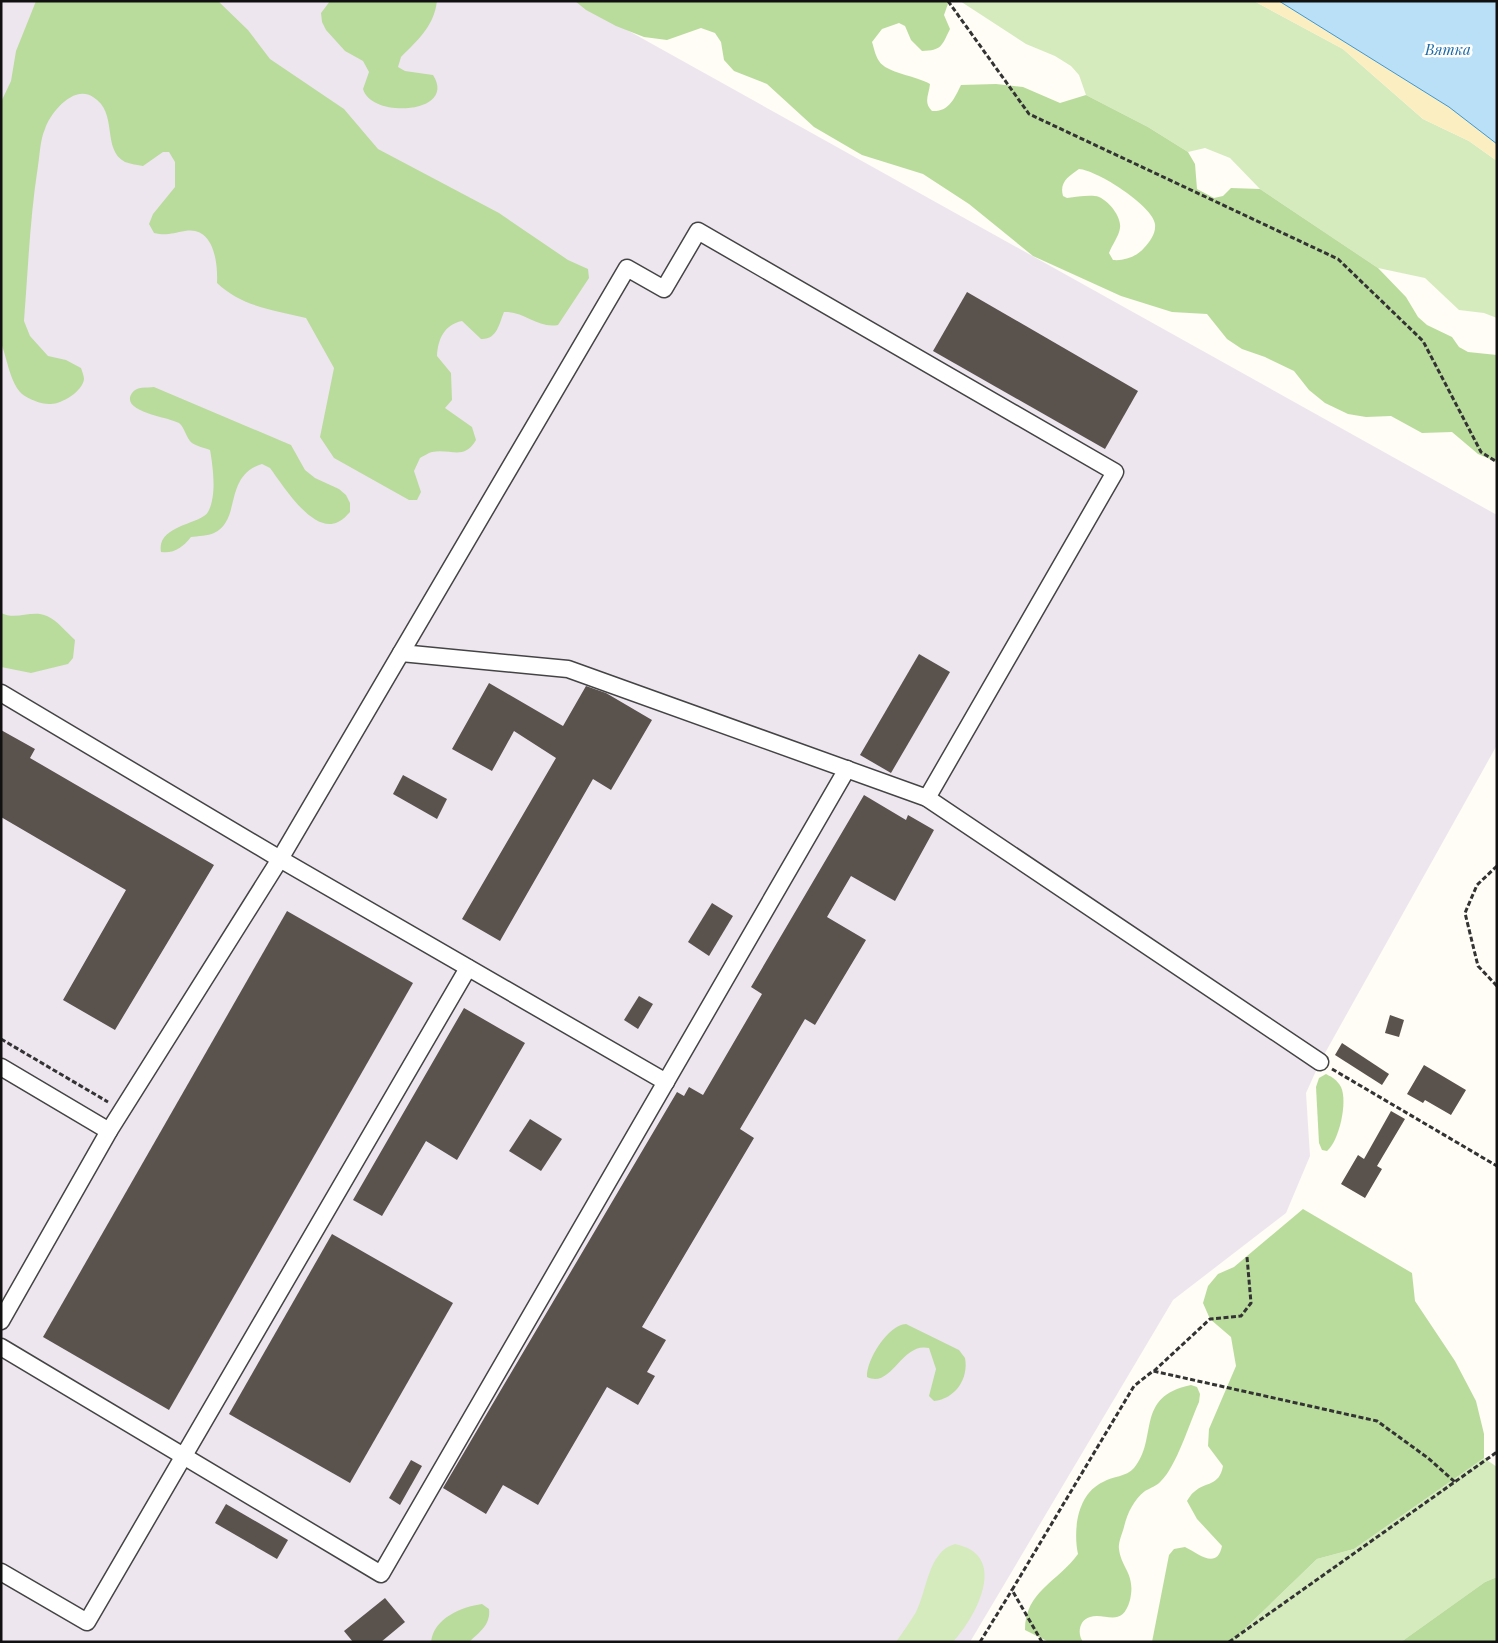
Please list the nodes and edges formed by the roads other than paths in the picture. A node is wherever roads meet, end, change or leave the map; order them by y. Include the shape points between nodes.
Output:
1 (401, 653) junction
2 (1, 693) edge
3 (847, 769) junction
4 (927, 798) junction
5 (280, 859) junction
6 (468, 968) junction
7 (1320, 1062) road end
8 (1, 1067) edge
9 (666, 1082) junction
10 (109, 1131) junction
11 (1, 1321) edge
12 (1, 1347) edge
13 (183, 1456) junction
14 (1, 1572) edge

1 - 3 lane via 568,669
1 - 4 lane via 627,268 664,289 698,232 1115,472
1 - 5 lane
2 - 5 lane
3 - 4 lane
3 - 9 lane
4 - 7 lane
5 - 6 lane
5 - 10 lane
6 - 9 lane
6 - 13 lane
8 - 10 lane
9 - 13 lane via 381,1574
10 - 11 lane
12 - 13 lane
13 - 14 lane via 86,1622

